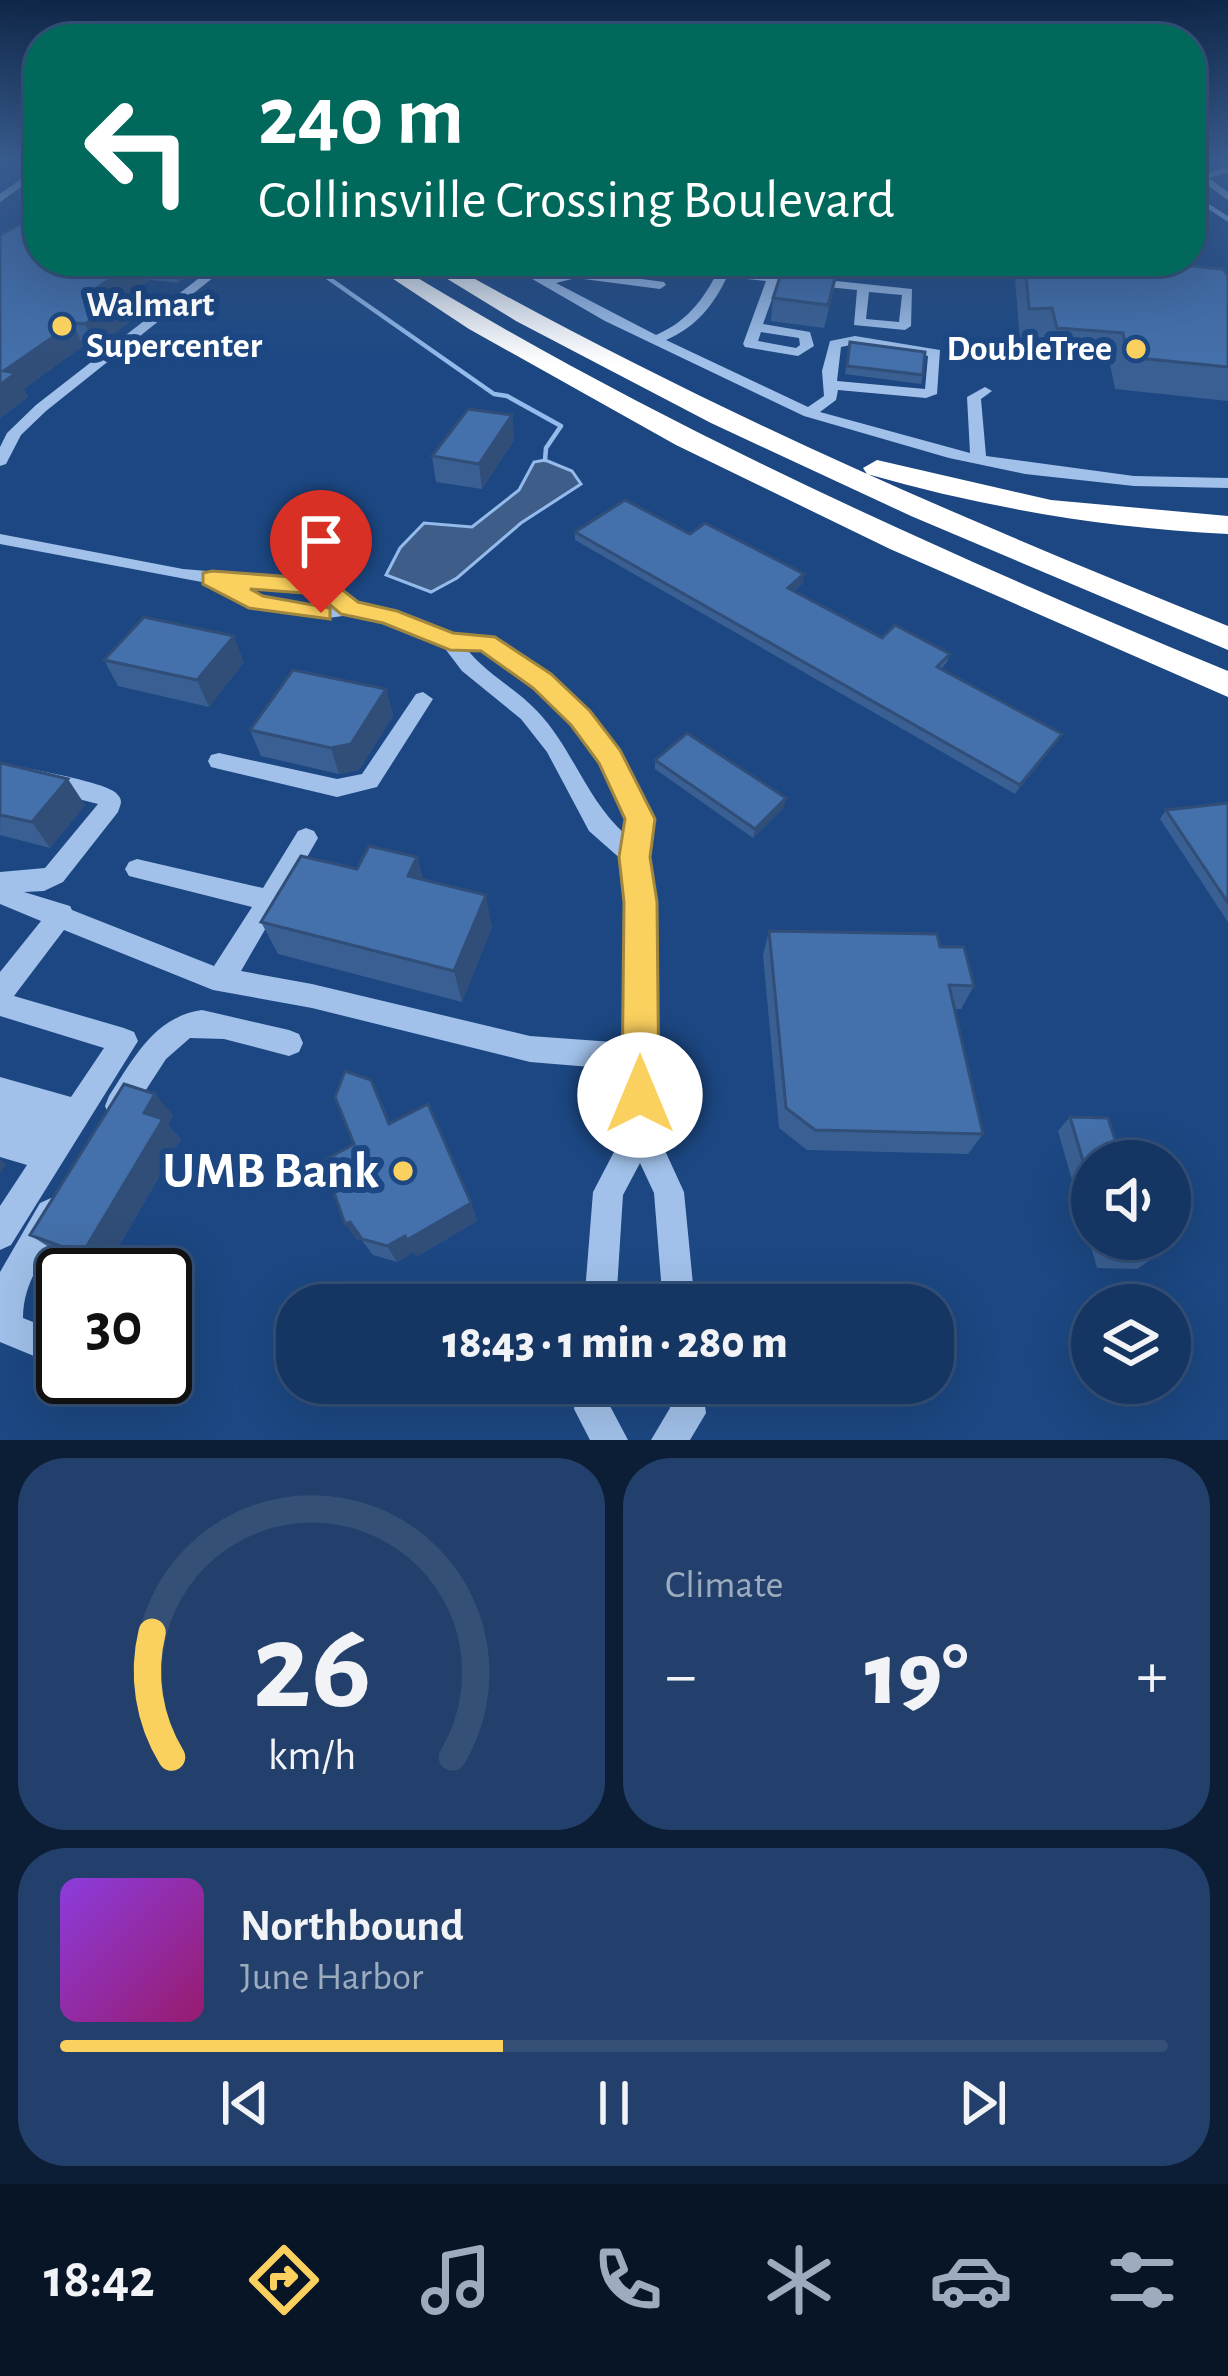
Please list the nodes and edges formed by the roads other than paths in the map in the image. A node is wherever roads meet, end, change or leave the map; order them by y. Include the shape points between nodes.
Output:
1 (209, 276) edge
2 (401, 276) edge
3 (455, 276) edge
4 (533, 276) edge
5 (559, 276) edge
6 (619, 276) edge
7 (721, 276) edge
8 (764, 276) edge
9 (773, 278) junction
10 (545, 283) junction
11 (660, 285) dead end
12 (864, 287) junction
13 (904, 326) junction
14 (756, 327) dead end
15 (654, 340) junction
16 (903, 346) junction
17 (831, 385) junction
18 (985, 391) dead end
19 (688, 403) junction
20 (809, 413) junction
21 (977, 460) junction
22 (0, 461) edge
23 (1228, 483) edge
24 (1228, 525) edge
25 (0, 538) edge
26 (1119, 639) junction
27 (1228, 639) edge
28 (450, 641) junction
29 (1228, 685) edge
30 (423, 699) dead end
31 (1228, 706) edge
32 (219, 761) dead end
33 (0, 771) edge
34 (306, 838) dead end
35 (634, 857) junction
36 (137, 869) dead end
37 (0, 881) edge
38 (0, 892) edge
39 (269, 900) junction
40 (61, 914) junction
41 (222, 980) junction
42 (0, 993) edge
43 (0, 1004) edge
44 (289, 1043) dead end
45 (640, 1058) junction
46 (0, 1091) edge
47 (0, 1108) edge
48 (0, 1124) edge
49 (641, 1132) junction
50 (72, 1134) junction
51 (0, 1142) edge
52 (68, 1188) edge
53 (0, 1234) edge
54 (601, 1284) edge
55 (677, 1284) edge
56 (36, 1340) edge
57 (592, 1404) edge
58 (687, 1404) edge
59 (610, 1440) edge
60 (669, 1440) edge

1 - 22 street via 41,407
2 - 26 highway via 688,439
3 - 19 highway
4 - 10 street
5 - 10 street
6 - 11 street
7 - 15 street via 695,319
8 - 9 street
9 - 12 street
9 - 14 street
10 - 15 street
12 - 13 street via 908,292
12 - 13 street via 859,322
13 - 16 street
15 - 20 street
16 - 17 street via 835,344
16 - 17 street via 935,353 932,391
17 - 20 street via 831,397
18 - 21 street via 974,397
19 - 24 highway via 966,493
19 - 27 highway
20 - 21 street
21 - 23 street via 1073,475
25 - 28 street via 212,578 257,603 388,616
26 - 29 highway
26 - 31 highway
28 - 35 street via 528,714 596,824
28 - 35 street via 486,643 581,718 640,819
30 - 32 street via 369,781 354,787
33 - 37 street via 101,794 110,806 44,881
34 - 39 street
35 - 45 street
36 - 39 street
38 - 40 street
39 - 41 street
40 - 41 street
40 - 42 street
41 - 45 street via 530,1048
43 - 50 street via 124,1041
44 - 50 street via 204,1020 181,1025
45 - 49 street
46 - 50 street
47 - 50 street
48 - 50 street
49 - 54 street via 608,1192
49 - 55 street via 668,1192
50 - 51 street
50 - 53 street
52 - 56 street via 16,1270 4,1312 7,1328
57 - 59 street
58 - 60 street

